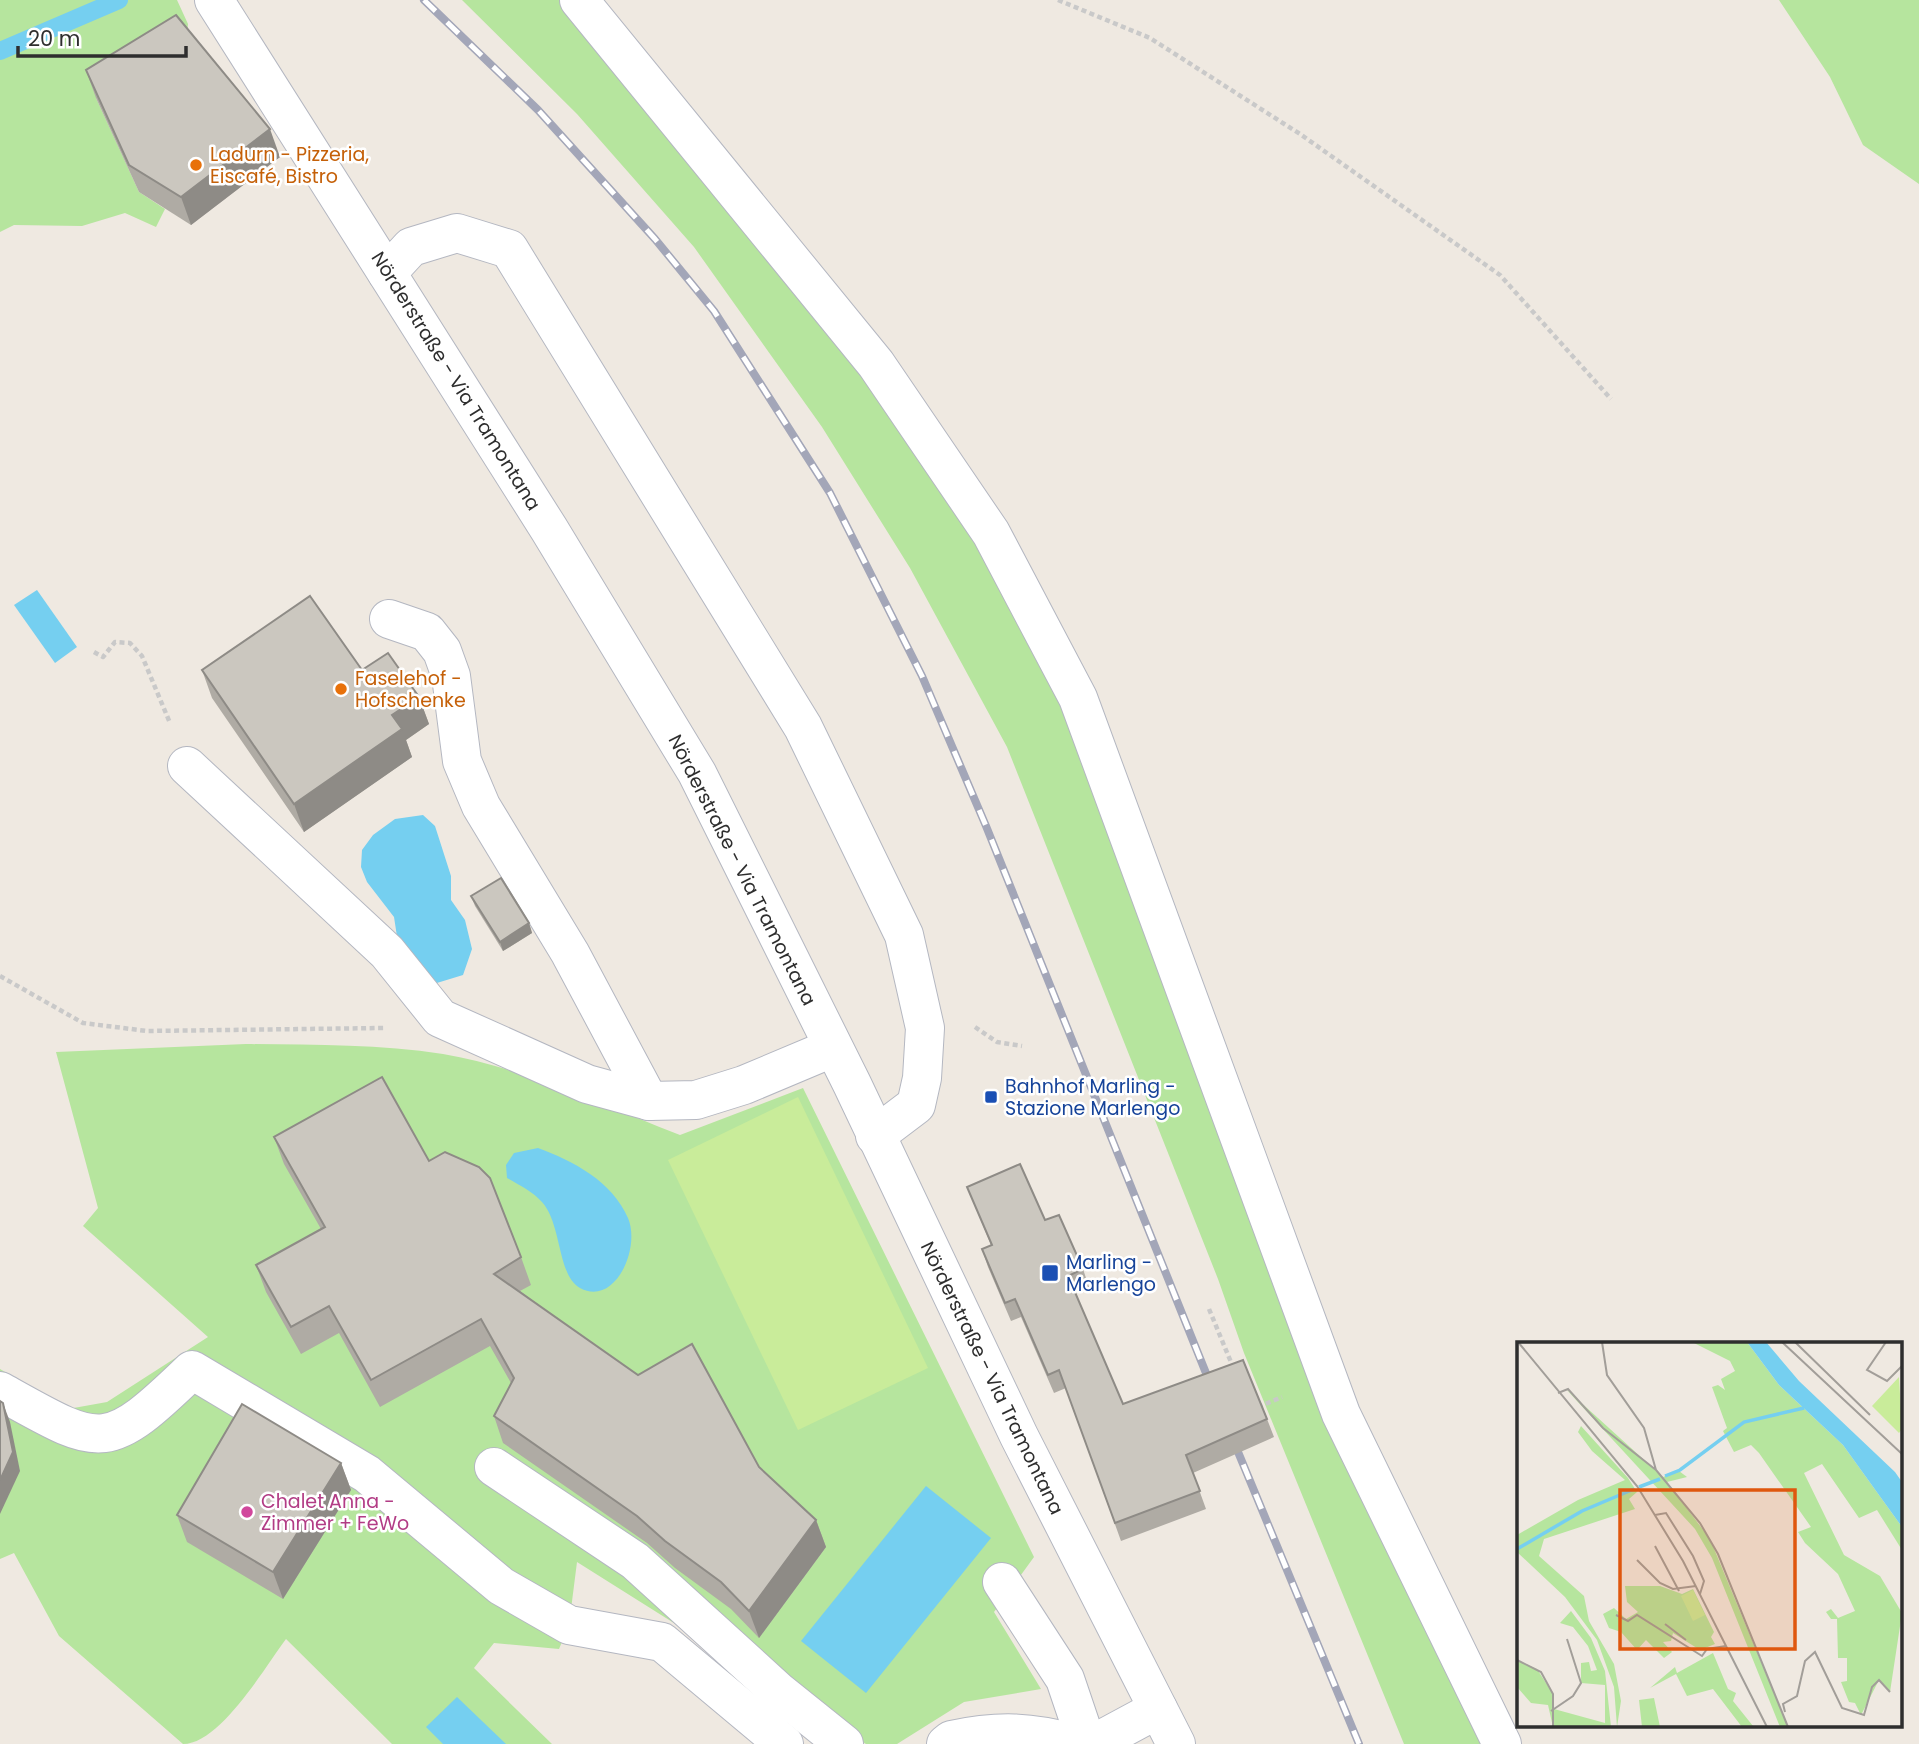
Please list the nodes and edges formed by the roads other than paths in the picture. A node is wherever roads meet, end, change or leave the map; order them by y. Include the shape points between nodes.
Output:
1 (579, 0) edge
2 (215, 1) edge
3 (387, 274) junction
4 (389, 618) dead end
5 (187, 766) road end
6 (832, 1048) junction
7 (649, 1101) junction
8 (875, 1136) junction
9 (0, 1391) edge
10 (494, 1466) dead end
11 (1002, 1583) dead end
12 (1158, 1709) junction
13 (784, 1744) edge
14 (844, 1744) edge
15 (946, 1744) edge
16 (1077, 1744) edge
17 (1087, 1744) edge
18 (1093, 1744) edge
19 (1176, 1744) edge
20 (1502, 1744) edge

1 - 20 street via 876,364 991,533 1077,698 1341,1414
2 - 3 street, Nörderstraße - Via Tramontana
3 - 6 street, Nörderstraße - Via Tramontana via 697,773
3 - 8 street via 411,247 457,233 509,249 803,727 904,934 925,1028 916,1105
4 - 7 street via 427,632 442,651 451,677 461,761 481,806 570,953
5 - 7 street via 387,952 440,1018 587,1084
6 - 7 street via 696,1100
6 - 8 street, Nörderstraße - Via Tramontana
8 - 12 street, Nörderstraße - Via Tramontana via 1019,1436
9 - 13 street via 69,1429 92,1436 115,1433 155,1406 192,1370 367,1474 501,1586 569,1625 662,1642
10 - 14 street via 635,1561 778,1691
11 - 17 street via 1065,1679
12 - 18 street
12 - 19 street, Nörderstraße - Via Tramontana
15 - 16 street via 991,1731

